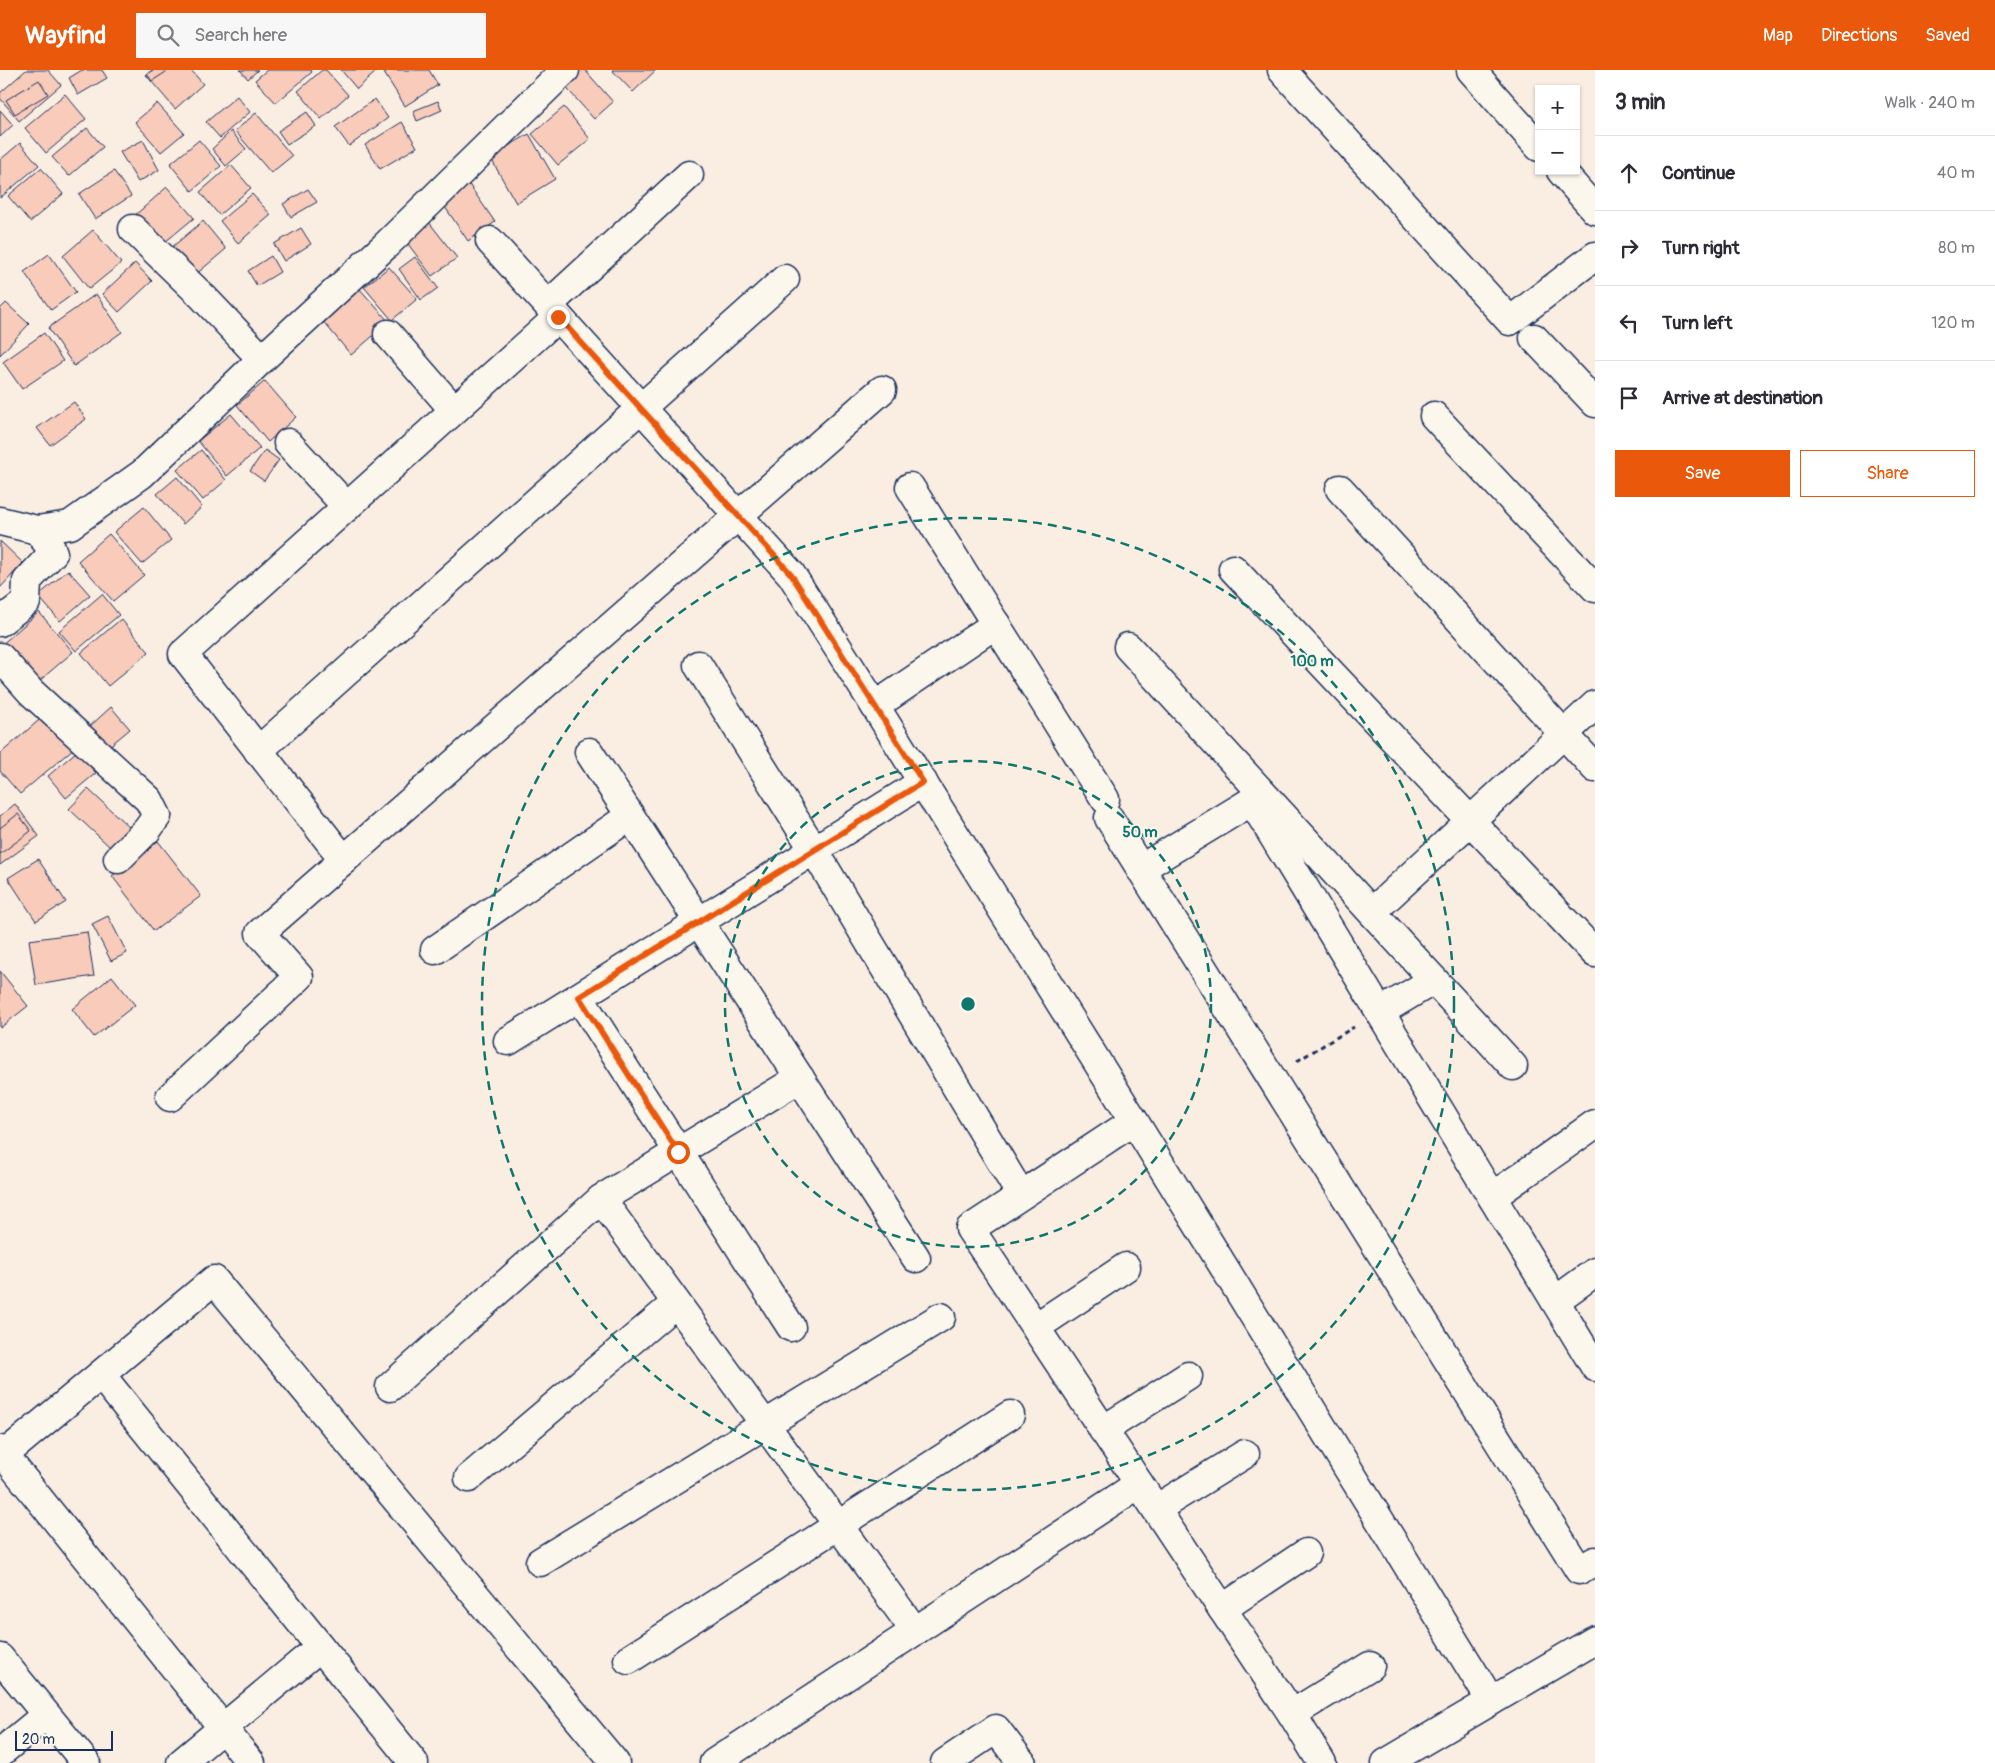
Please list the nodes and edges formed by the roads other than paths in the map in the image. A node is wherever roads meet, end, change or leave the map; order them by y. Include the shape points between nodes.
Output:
1 (565, 70) edge
2 (1282, 70) edge
3 (1471, 70) edge
4 (1535, 142) edge
5 (689, 174) dead end
6 (1564, 175) edge
7 (1595, 210) edge
8 (133, 229) dead end
9 (490, 241) dead end
10 (1595, 256) edge
11 (785, 279) dead end
12 (553, 311) junction
13 (388, 334) dead end
14 (1534, 338) dead end
15 (256, 352) junction
16 (882, 390) dead end
17 (1595, 403) edge
18 (641, 408) junction
19 (454, 410) junction
20 (1434, 416) dead end
21 (288, 443) dead end
22 (910, 487) dead end
23 (1340, 489) dead end
24 (347, 507) junction
25 (738, 515) junction
26 (0, 521) edge
27 (37, 530) junction
28 (1233, 569) dead end
29 (1595, 588) edge
30 (0, 622) edge
31 (996, 624) junction
32 (1128, 646) dead end
33 (0, 657) edge
34 (698, 665) dead end
35 (1595, 705) edge
36 (875, 706) junction
37 (1564, 734) junction
38 (258, 751) junction
39 (589, 752) dead end
40 (1595, 768) edge
41 (923, 782) junction
42 (630, 816) junction
43 (1470, 821) junction
44 (814, 850) junction
45 (118, 859) dead end
46 (344, 860) junction
47 (1140, 869) junction
48 (1372, 912) junction
49 (698, 922) junction
50 (435, 950) dead end
51 (1595, 953) edge
52 (1434, 980) junction
53 (579, 997) junction
54 (1380, 1012) junction
55 (508, 1041) dead end
56 (1513, 1066) dead end
57 (800, 1078) junction
58 (170, 1097) dead end
59 (1134, 1121) junction
60 (1595, 1124) edge
61 (678, 1152) junction
62 (1021, 1195) junction
63 (1492, 1197) junction
64 (601, 1199) junction
65 (916, 1258) dead end
66 (1126, 1267) dead end
67 (1595, 1272) edge
68 (1555, 1301) junction
69 (676, 1303) junction
70 (941, 1316) dead end
71 (791, 1327) dead end
72 (1036, 1328) junction
73 (1595, 1367) edge
74 (101, 1375) junction
75 (1188, 1376) dead end
76 (390, 1387) dead end
77 (1010, 1415) dead end
78 (765, 1424) junction
79 (1103, 1430) junction
80 (2, 1453) edge
81 (1245, 1454) dead end
82 (469, 1478) dead end
83 (1139, 1484) junction
84 (1156, 1509) junction
85 (838, 1525) junction
86 (1306, 1554) dead end
87 (1595, 1561) edge
88 (540, 1562) dead end
89 (1222, 1609) junction
90 (915, 1631) junction
91 (1595, 1640) edge
92 (320, 1647) junction
93 (0, 1658) edge
94 (628, 1660) dead end
95 (1370, 1666) dead end
96 (1491, 1701) junction
97 (1292, 1714) junction
98 (46, 1715) junction
99 (223, 1728) junction
100 (0, 1752) edge
101 (86, 1763) edge
102 (181, 1763) edge
103 (251, 1763) edge
104 (414, 1763) edge
105 (615, 1763) edge
106 (714, 1763) edge
107 (945, 1763) edge
108 (1022, 1763) edge
109 (1322, 1763) edge
110 (1386, 1763) edge

1 - 15 street via 384,247
2 - 10 street via 1510,321
3 - 4 street
5 - 12 street
6 - 7 street
8 - 15 street
9 - 12 street
11 - 18 street
12 - 18 street
12 - 19 street
13 - 19 street
14 - 17 street
15 - 27 street via 142,474 70,525
16 - 25 street
18 - 25 street
18 - 38 street
19 - 24 street
20 - 29 street
21 - 24 street
22 - 31 street
23 - 37 street
24 - 38 street via 183,654
25 - 36 street via 791,574
25 - 46 street
26 - 27 street
27 - 30 street via 53,553 26,581 26,602
28 - 43 street
31 - 36 street
31 - 47 street
32 - 48 street
33 - 45 street via 31,692 149,800 157,816 148,830
34 - 44 street
35 - 37 street
36 - 41 street
37 - 40 street
37 - 43 street
38 - 46 street
39 - 42 street
41 - 44 street
41 - 59 street
42 - 49 street
42 - 50 street
43 - 48 street
43 - 51 street
44 - 49 street
44 - 62 street
46 - 58 street via 260,932 299,978
47 - 54 street via 1252,801
47 - 87 street via 1579,1570
48 - 52 street
49 - 53 street
49 - 57 street
52 - 54 street
52 - 56 street
53 - 55 street
53 - 61 street
54 - 63 street
57 - 61 street
57 - 65 street
59 - 62 street
59 - 96 street
60 - 63 street
61 - 64 street
61 - 71 street
62 - 72 street via 970,1229
63 - 68 street
64 - 69 street
64 - 76 street
66 - 72 street
67 - 68 street
68 - 73 street
69 - 78 street
69 - 82 street
70 - 78 street
72 - 79 street
74 - 80 street
74 - 92 street
74 - 105 street via 214,1280
75 - 79 street
77 - 85 street
78 - 85 street
78 - 88 street
79 - 83 street
80 - 99 street
81 - 84 street
83 - 84 street
83 - 90 street
84 - 89 street
85 - 90 street
85 - 94 street
86 - 89 street
89 - 97 street
90 - 106 street
91 - 96 street
92 - 99 street
92 - 104 street
93 - 98 street
95 - 97 street
96 - 110 street
97 - 109 street
98 - 100 street
98 - 101 street
99 - 102 street
99 - 103 street
107 - 108 street via 996,1730

